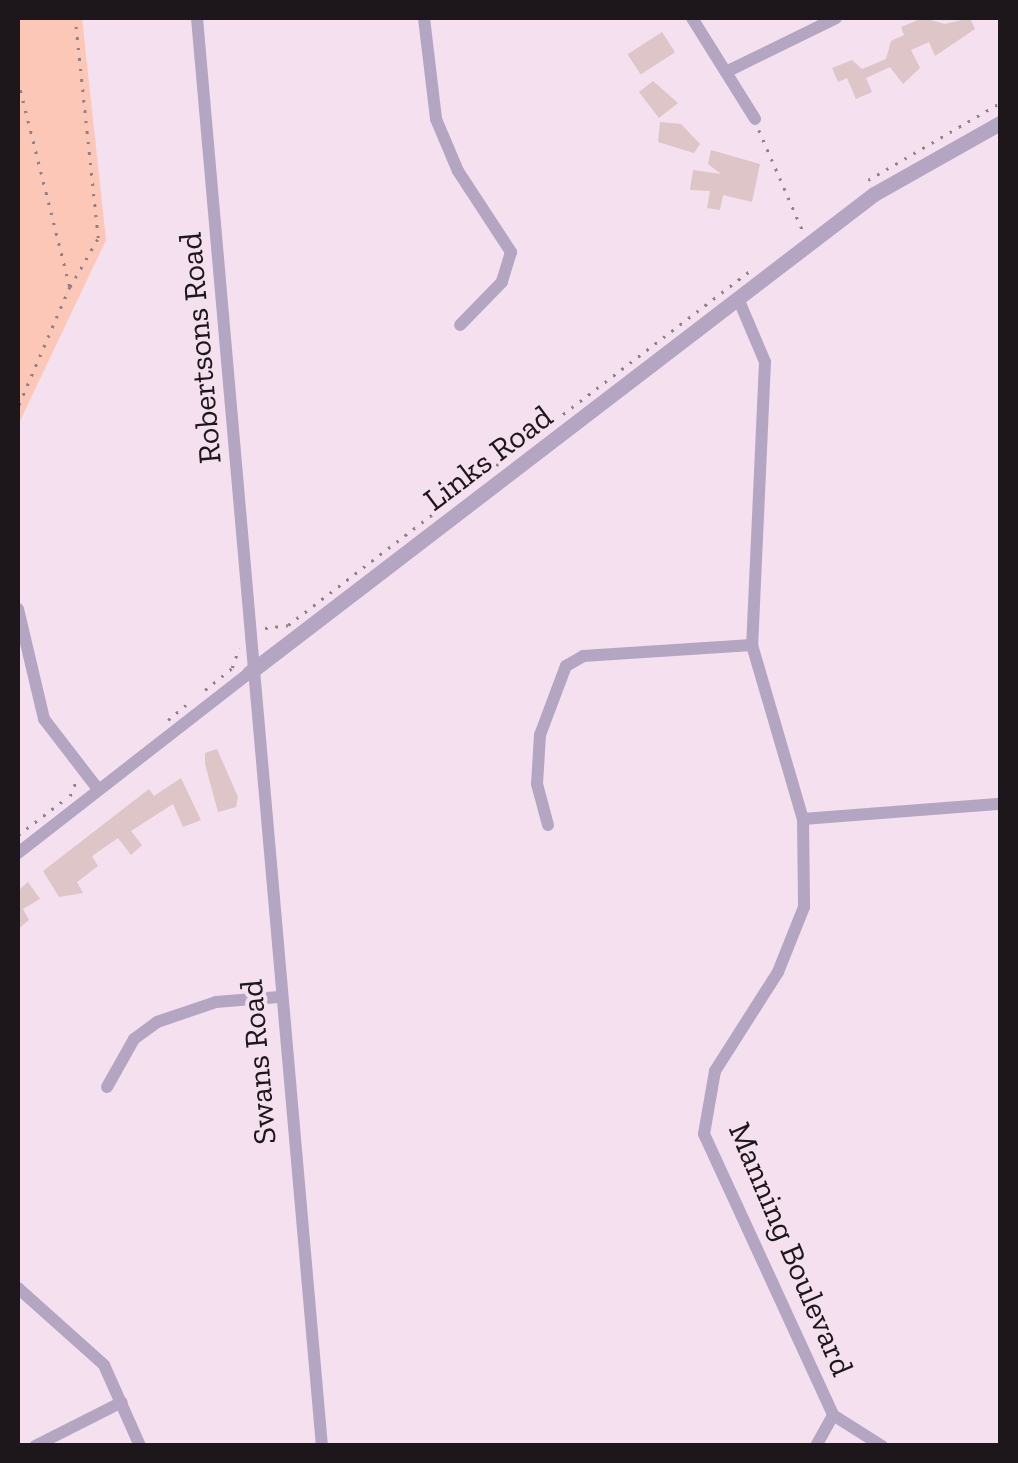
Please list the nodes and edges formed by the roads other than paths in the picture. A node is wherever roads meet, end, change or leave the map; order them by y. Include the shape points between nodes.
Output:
1 (197, 18) edge
2 (424, 18) edge
3 (692, 18) edge
4 (836, 18) edge
5 (730, 70) junction
6 (755, 119) road end
7 (1000, 122) edge
8 (740, 303) junction
9 (460, 325) dead end
10 (18, 613) edge
11 (752, 645) junction
12 (248, 673) junction
13 (98, 789) junction
14 (1000, 804) edge
15 (803, 819) junction
16 (548, 825) dead end
17 (18, 853) edge
18 (280, 997) junction
19 (106, 1087) dead end
20 (18, 1288) edge
21 (122, 1402) junction
22 (834, 1415) junction
23 (35, 1446) edge
24 (140, 1446) edge
25 (322, 1446) edge
26 (816, 1446) edge
27 (882, 1446) edge

1 - 12 street, Robertsons Road via 254,637
2 - 9 street via 436,119 458,171 511,252 502,282
3 - 5 street
4 - 5 street
5 - 6 street
7 - 8 street, Links Road via 874,194
8 - 11 street, Manning Boulevard via 765,362
8 - 12 street, Links Road
10 - 13 street via 40,710
11 - 15 street, Manning Boulevard
11 - 16 street via 583,656 566,666 540,735 537,784
12 - 13 street, Links Road
12 - 18 street, Swans Road
13 - 17 street, Links Road
14 - 15 street
15 - 22 street, Manning Boulevard via 804,908 778,972 715,1071 704,1134
18 - 19 street via 216,1002 157,1022 134,1039
18 - 25 street, Swans Road
20 - 21 street via 104,1365
21 - 23 street
21 - 24 street
22 - 26 street
22 - 27 street, Manning Boulevard

